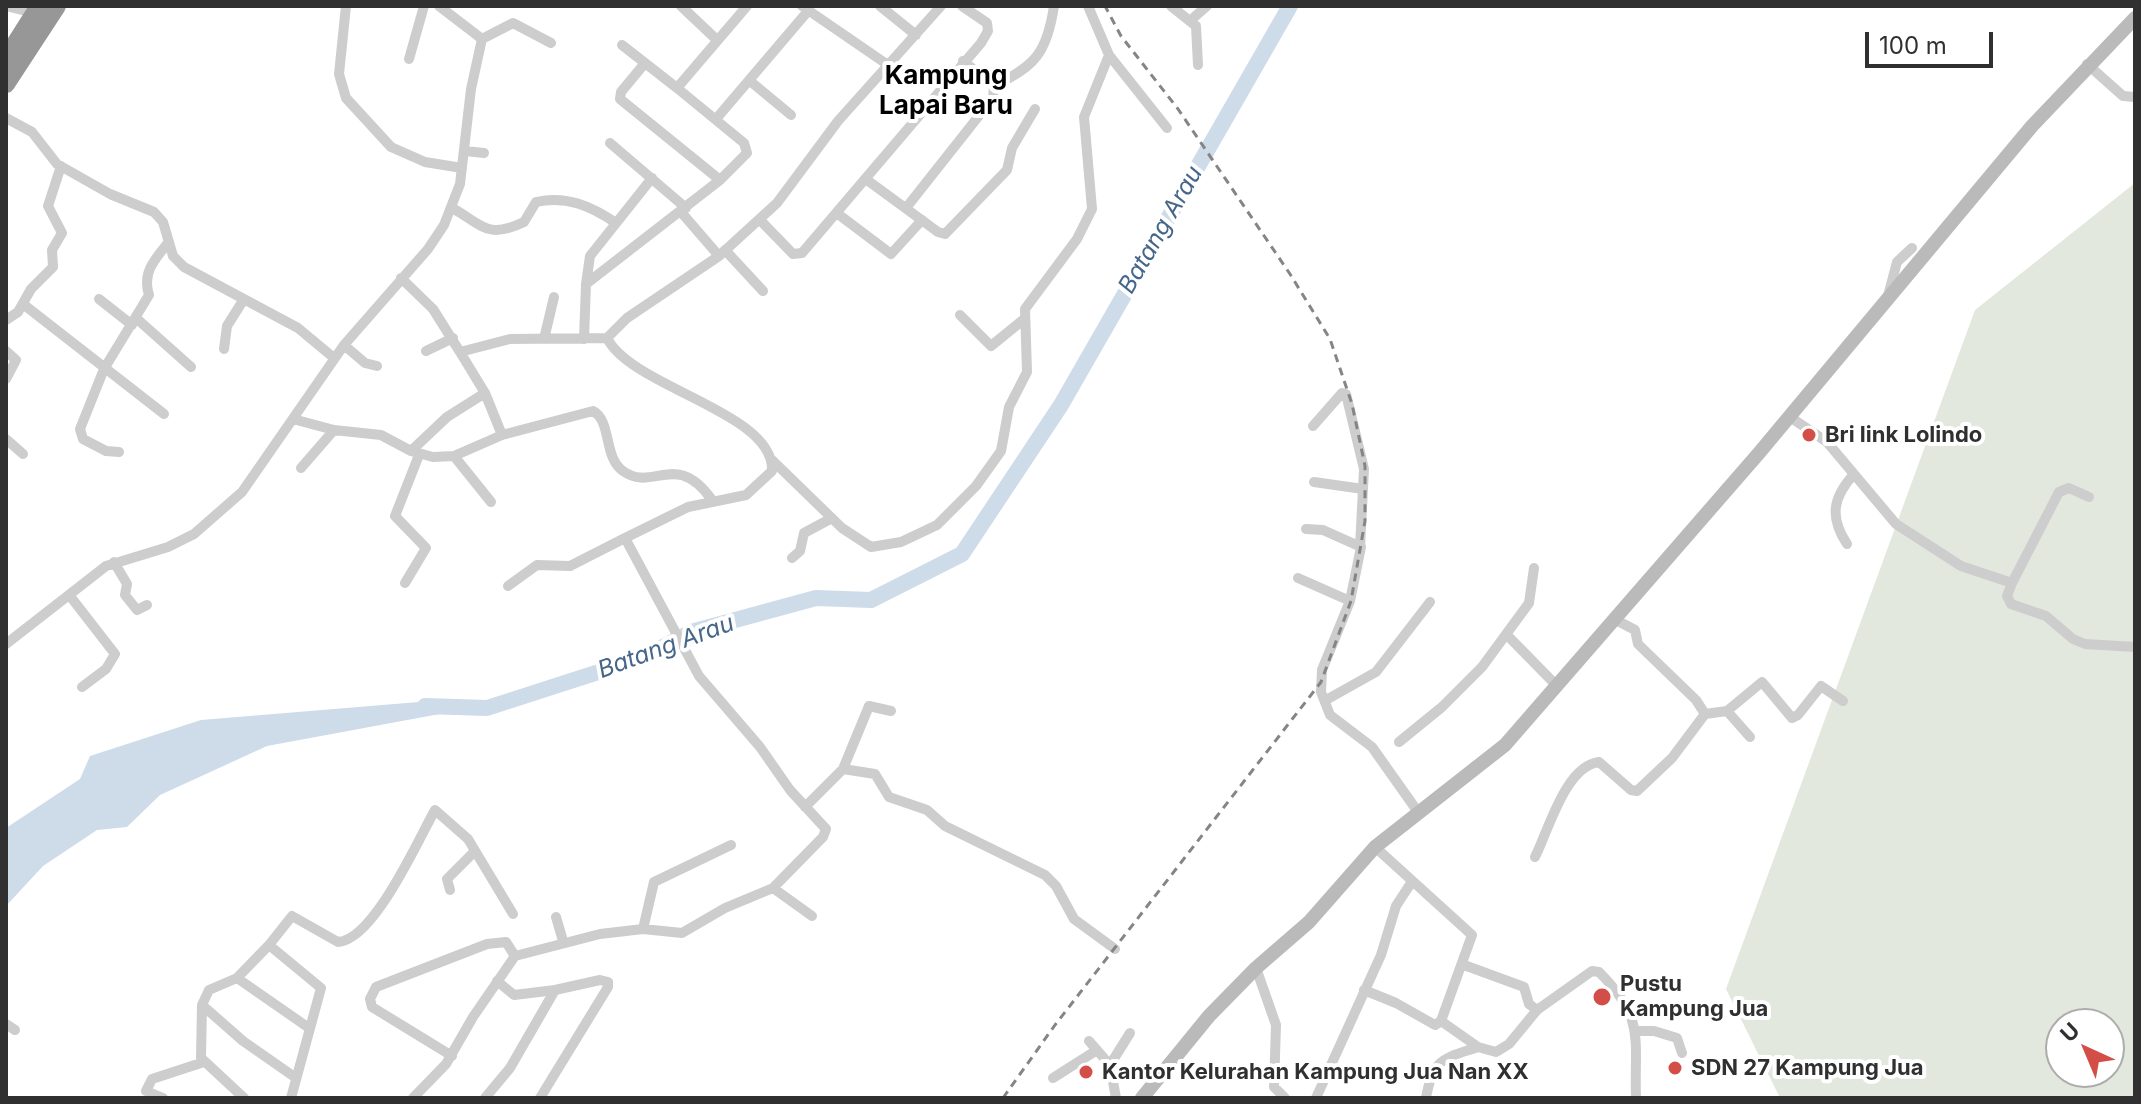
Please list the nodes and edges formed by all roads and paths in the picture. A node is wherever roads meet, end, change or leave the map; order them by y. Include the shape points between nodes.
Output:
1 (6, 6) edge
2 (57, 6) edge
3 (346, 6) edge
4 (424, 6) edge
5 (439, 6) edge
6 (681, 6) edge
7 (747, 6) edge
8 (880, 6) edge
9 (941, 6) edge
10 (962, 6) edge
11 (1054, 6) edge
12 (1088, 6) edge
13 (1171, 6) edge
14 (1207, 6) edge
15 (805, 9) edge
16 (37, 10) edge
17 (2135, 18) edge
18 (1192, 19) junction
19 (916, 35) junction
20 (482, 39) junction
21 (717, 40) junction
22 (551, 43) dead end
23 (622, 45) dead end
24 (1109, 55) junction
25 (6, 58) edge
26 (409, 59) dead end
27 (963, 61) junction
28 (645, 63) junction
29 (2087, 64) junction
30 (888, 65) junction
31 (1198, 65) dead end
32 (750, 81) junction
33 (6, 84) edge
34 (994, 86) junction
35 (677, 88) junction
36 (2135, 97) edge
37 (1035, 109) dead end
38 (791, 115) dead end
39 (6, 118) edge
40 (716, 119) junction
41 (1167, 128) dead end
42 (610, 143) dead end
43 (465, 151) junction
44 (484, 153) dead end
45 (61, 166) junction
46 (462, 168) junction
47 (652, 178) junction
48 (720, 180) junction
49 (867, 180) junction
50 (452, 208) junction
51 (906, 208) junction
52 (683, 210) junction
53 (838, 214) junction
54 (760, 220) junction
55 (922, 220) junction
56 (616, 223) junction
57 (168, 243) junction
58 (1912, 248) dead end
59 (722, 253) junction
60 (401, 278) junction
61 (586, 284) junction
62 (763, 291) dead end
63 (554, 297) dead end
64 (99, 299) dead end
65 (244, 299) junction
66 (1886, 302) junction
67 (23, 304) junction
68 (960, 315) dead end
69 (6, 320) edge
70 (1023, 320) junction
71 (134, 322) junction
72 (453, 338) junction
73 (607, 338) junction
74 (544, 339) junction
75 (584, 339) junction
76 (344, 345) junction
77 (224, 349) dead end
78 (6, 351) edge
79 (426, 351) dead end
80 (460, 352) junction
81 (334, 358) junction
82 (377, 366) dead end
83 (191, 367) dead end
84 (104, 369) junction
85 (6, 379) edge
86 (485, 393) junction
87 (164, 414) dead end
88 (1790, 417) junction
89 (293, 419) junction
90 (1313, 426) dead end
91 (334, 430) junction
92 (502, 435) junction
93 (6, 439) edge
94 (119, 452) dead end
95 (415, 453) junction
96 (23, 454) dead end
97 (454, 456) junction
98 (771, 459) junction
99 (301, 468) dead end
100 (1854, 474) junction
101 (1314, 482) dead end
102 (1363, 489) junction
103 (2089, 497) dead end
104 (712, 500) junction
105 (491, 502) dead end
106 (832, 518) junction
107 (1306, 529) dead end
108 (625, 538) junction
109 (1847, 544) dead end
110 (1360, 547) junction
111 (792, 558) dead end
112 (114, 562) junction
113 (1534, 568) dead end
114 (1298, 578) dead end
115 (405, 583) dead end
116 (2012, 583) junction
117 (508, 586) dead end
118 (70, 596) junction
119 (1350, 601) junction
120 (1430, 602) dead end
121 (147, 605) dead end
122 (1616, 620) junction
123 (1506, 634) junction
124 (6, 644) edge
125 (2135, 647) edge
126 (1556, 685) junction
127 (82, 687) dead end
128 (1326, 700) junction
129 (1843, 701) dead end
130 (891, 711) dead end
131 (1727, 711) junction
132 (1705, 714) junction
133 (1750, 737) dead end
134 (1399, 742) dead end
135 (843, 769) junction
136 (805, 807) junction
137 (1418, 812) junction
138 (731, 845) dead end
139 (1375, 847) junction
140 (474, 852) junction
141 (1535, 857) dead end
142 (1411, 883) junction
143 (773, 888) junction
144 (450, 890) dead end
145 (513, 914) dead end
146 (812, 916) dead end
147 (556, 917) dead end
148 (643, 929) junction
149 (563, 941) junction
150 (269, 945) junction
151 (1115, 949) dead end
152 (515, 956) junction
153 (1464, 965) junction
154 (1256, 968) junction
155 (237, 978) junction
156 (497, 981) junction
157 (555, 990) junction
158 (1364, 990) junction
159 (202, 1005) junction
160 (1537, 1010) junction
161 (1441, 1021) junction
162 (309, 1028) junction
163 (1637, 1031) junction
164 (1130, 1033) dead end
165 (1089, 1041) dead end
166 (1478, 1047) junction
167 (1097, 1050) junction
168 (1682, 1053) dead end
169 (452, 1056) junction
170 (204, 1062) junction
171 (1110, 1065) junction
172 (296, 1078) junction
173 (1053, 1078) dead end
174 (238, 1096) edge
175 (163, 1098) edge
176 (291, 1098) edge
177 (413, 1098) edge
178 (485, 1098) edge
179 (540, 1098) edge
180 (1116, 1098) edge
181 (1142, 1098) edge
182 (1285, 1098) edge
183 (1316, 1098) edge
184 (1426, 1098) edge
185 (1636, 1098) edge

1 - 16 street
2 - 33 highway
3 - 46 street via 339,74 346,98 391,147 425,162
4 - 26 street
5 - 20 street
6 - 21 street
7 - 21 street
8 - 19 street
9 - 19 street
10 - 27 street via 988,28
11 - 34 street via 1035,61
12 - 24 street
13 - 18 street
14 - 18 street
15 - 30 street
15 - 32 street
16 - 25 highway
17 - 29 street
18 - 31 street
19 - 30 street
20 - 22 street via 511,23
20 - 43 street
21 - 35 street
23 - 28 street
24 - 41 street
24 - 70 street via 1084,117 1092,209 1077,239 1032,297
27 - 34 street
27 - 49 street
28 - 35 street
28 - 48 street via 620,99
29 - 36 street via 2123,96
29 - 66 street
30 - 54 street
32 - 38 street
32 - 40 street
34 - 51 street via 993,98
35 - 40 street
37 - 55 street via 1012,148 1007,170 952,227 941,234
39 - 45 street via 32,132
40 - 48 street via 747,149
42 - 47 street
43 - 44 street
43 - 46 street
45 - 57 street via 154,212 163,222
45 - 67 street via 48,206 62,236 52,250 53,267
46 - 50 street
47 - 52 street
47 - 56 street
48 - 52 street
49 - 51 street
49 - 53 street
50 - 56 street via 492,231 524,222 536,202 560,198
50 - 60 street via 428,249
51 - 55 street
52 - 59 street
52 - 61 street
53 - 54 street via 799,254
53 - 55 street via 891,254
54 - 59 street
56 - 61 street via 590,256
57 - 65 street via 184,267
57 - 71 street via 150,264 145,284 149,295
58 - 66 street via 1897,262
59 - 62 street
59 - 73 street via 627,318
60 - 72 street
60 - 76 street
61 - 75 street
63 - 74 street
64 - 71 street
65 - 77 street via 227,326
65 - 81 street via 298,328
66 - 88 street
67 - 69 street
67 - 84 street
68 - 70 street via 991,346
70 - 106 street via 1027,372 1009,407 1001,451 950,514 922,533 871,547
71 - 83 street
71 - 84 street
72 - 79 street
72 - 80 street
73 - 75 street
73 - 98 street via 625,361 744,428
74 - 75 street
74 - 80 street via 510,339
76 - 81 street
76 - 82 street
78 - 85 street via 16,360
80 - 86 street
81 - 89 street
84 - 87 street
84 - 94 street via 80,429 83,439 95,447
86 - 92 street
86 - 95 street via 447,417
88 - 100 street via 1827,442
88 - 122 street
89 - 91 street
89 - 112 street via 242,492 215,519 168,547
90 - 102 street via 1346,394 1364,469
91 - 95 street via 381,435
91 - 99 street
92 - 97 street
92 - 104 street via 593,411 621,470 644,477 682,474 701,485
93 - 96 street
95 - 97 street
95 - 115 street via 395,516 426,548
97 - 105 street
98 - 104 street via 768,475 746,495
98 - 106 street
100 - 109 street via 1835,503 1836,523
100 - 116 street via 1896,524 1961,566
101 - 102 street
102 - 110 street
103 - 116 street via 2069,488 2059,492
104 - 108 street
106 - 111 street via 804,533 800,551
107 - 110 street via 1323,530
108 - 117 street via 570,566 537,565
108 - 136 street via 699,676
110 - 119 street
112 - 118 street
112 - 121 street via 127,584 125,595 137,610
113 - 123 street via 1529,603
114 - 119 street
116 - 125 street via 2007,596 2011,604 2046,616 2076,641
118 - 124 street
118 - 127 street via 115,654 106,669
119 - 128 street via 1322,672
120 - 128 street via 1376,672
122 - 126 street
122 - 132 street via 1635,630 1638,644
123 - 126 street
123 - 134 street via 1463,687
126 - 137 street via 1495,754
128 - 137 street via 1330,715 1372,747
129 - 131 street via 1821,686 1792,718 1762,682
130 - 135 street via 868,707
131 - 132 street
131 - 133 street
132 - 141 street via 1637,791 1599,762 1583,769 1557,805
135 - 136 street
135 - 151 street via 875,774 889,797 927,810 945,826 1045,875 1074,919
136 - 143 street via 826,833
137 - 139 street
138 - 148 street via 654,882
139 - 142 street
139 - 154 street via 1309,922
140 - 144 street via 447,879
140 - 145 street
140 - 150 street via 459,829 435,810 366,927 338,942 292,916
142 - 153 street via 1470,930
142 - 158 street via 1398,901
143 - 146 street
143 - 148 street via 682,933
147 - 149 street
148 - 149 street
149 - 152 street
150 - 155 street
150 - 162 street via 321,988
152 - 156 street
152 - 169 street via 506,942 487,944 376,987 372,1007
153 - 160 street via 1524,987 1529,1004
153 - 161 street
154 - 181 street
154 - 182 street via 1276,1025 1274,1087
155 - 159 street via 209,990
155 - 162 street
156 - 157 street via 514,995
156 - 169 street
157 - 178 street via 510,1068
157 - 179 street via 600,980 609,984
158 - 161 street via 1435,1025
158 - 183 street
159 - 170 street via 199,1049
159 - 172 street
160 - 163 street via 1595,971 1623,1000
160 - 166 street via 1502,1049
161 - 166 street
162 - 172 street
163 - 168 street via 1677,1038
163 - 185 street
164 - 171 street
165 - 167 street
166 - 184 street via 1438,1062
167 - 171 street
167 - 173 street
169 - 177 street
170 - 174 street
170 - 175 street via 152,1079 146,1091
171 - 180 street
172 - 176 street

